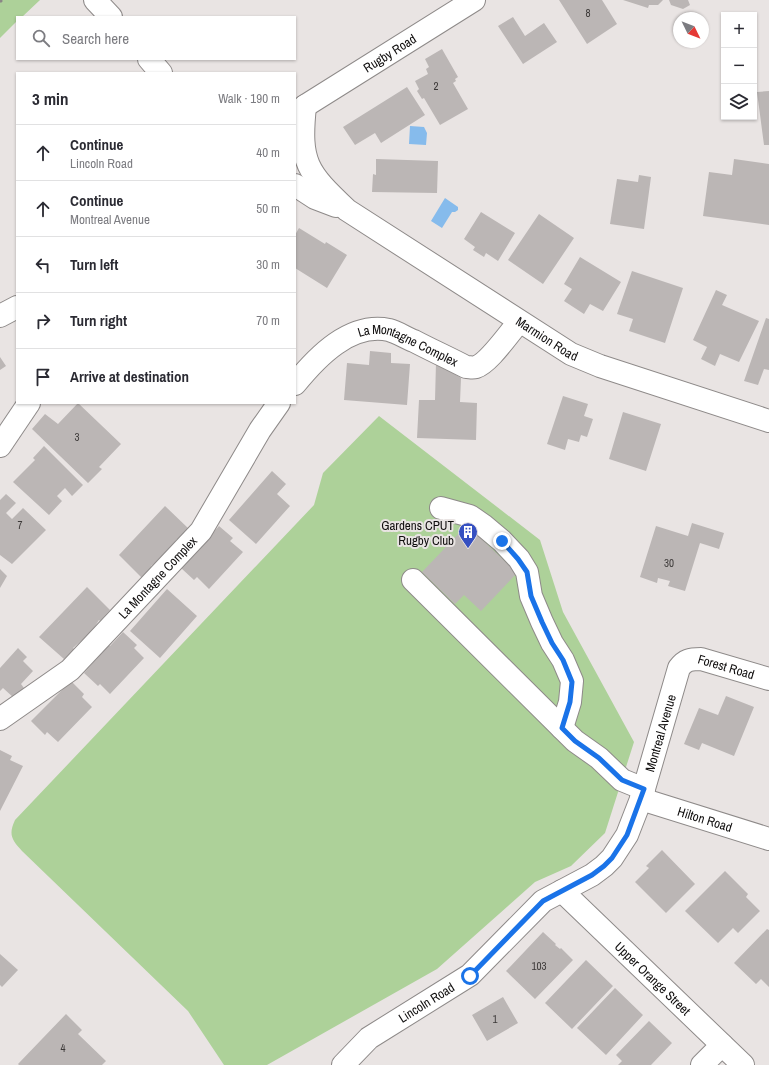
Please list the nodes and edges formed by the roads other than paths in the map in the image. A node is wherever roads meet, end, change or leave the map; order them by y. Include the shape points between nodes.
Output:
1 (95, 0) edge
2 (474, 0) edge
3 (110, 16) edge
4 (150, 60) edge
5 (160, 72) edge
6 (298, 108) edge
7 (296, 186) edge
8 (347, 210) junction
9 (16, 307) edge
10 (0, 316) edge
11 (519, 322) junction
12 (296, 383) edge
13 (27, 404) edge
14 (278, 404) edge
15 (769, 421) edge
16 (0, 446) edge
17 (440, 508) dead end
18 (413, 580) dead end
19 (684, 662) joint
20 (769, 679) edge
21 (0, 719) edge
22 (562, 728) junction
23 (642, 794) junction
24 (769, 839) edge
25 (562, 891) junction
26 (722, 1045) junction
27 (343, 1065) edge
28 (702, 1065) edge
29 (742, 1065) edge

1 - 3 street
2 - 6 street, Rugby Road
4 - 5 street
6 - 8 street, Marmion Road via 307,161 318,182
7 - 8 street, Marmion Road via 315,198
8 - 11 street, Marmion Road
9 - 10 street
11 - 12 street, La Montagne Complex via 496,350 473,368 466,367 390,330 374,328 360,331 348,336 322,356
11 - 15 street, Marmion Road via 585,360
13 - 16 street
14 - 21 street, La Montagne Complex via 201,530 70,670
17 - 22 street via 470,516 483,525 502,541 527,572 531,596 572,682 570,702
18 - 22 street, Hilton Road
19 - 20 street, Forest Road via 701,659
19 - 23 street, Montreal Avenue via 679,668
22 - 23 street, Hilton Road
23 - 24 street, Hilton Road
23 - 25 street, Montreal Avenue via 627,835 612,858 592,875
25 - 26 street, Upper Orange Street
25 - 27 street, Lincoln Road via 543,901 470,976 369,1038
26 - 28 street
26 - 29 street, Upper Orange Street

